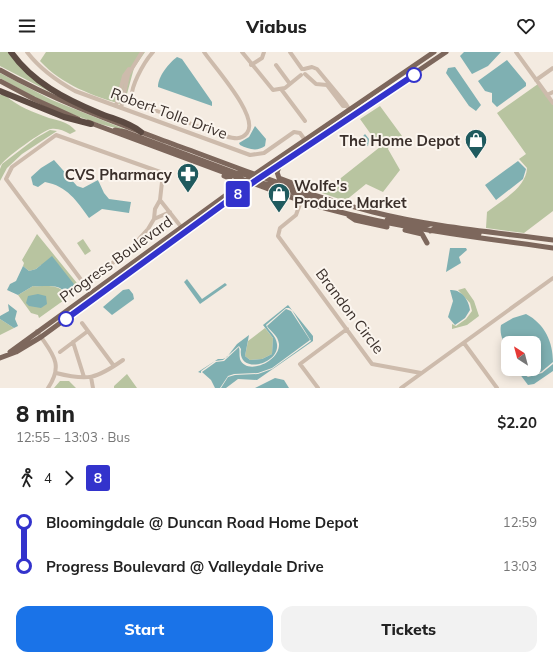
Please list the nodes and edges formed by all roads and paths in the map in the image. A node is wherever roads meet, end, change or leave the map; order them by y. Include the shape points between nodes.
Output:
1 (11, 52) edge
2 (27, 52) edge
3 (142, 52) edge
4 (153, 52) edge
5 (204, 52) edge
6 (242, 52) edge
7 (264, 52) edge
8 (290, 52) edge
9 (434, 52) edge
10 (446, 52) edge
11 (516, 52) edge
12 (421, 62) junction
13 (251, 65) junction
14 (276, 65) dead end
15 (131, 68) junction
16 (424, 68) junction
17 (553, 68) edge
18 (0, 70) edge
19 (303, 72) junction
20 (536, 80) junction
21 (0, 81) edge
22 (290, 84) junction
23 (281, 89) junction
24 (0, 91) edge
25 (553, 92) edge
26 (547, 95) junction
27 (553, 103) edge
28 (116, 106) junction
29 (121, 108) junction
30 (348, 108) junction
31 (353, 116) junction
32 (305, 121) dead end
33 (91, 124) junction
34 (106, 129) junction
35 (141, 132) junction
36 (234, 138) junction
37 (305, 140) junction
38 (155, 147) junction
39 (231, 148) junction
40 (280, 164) junction
41 (256, 178) junction
42 (246, 181) junction
43 (229, 193) junction
44 (308, 193) junction
45 (160, 200) junction
46 (301, 201) junction
47 (342, 204) junction
48 (170, 212) junction
49 (346, 214) junction
50 (361, 218) junction
51 (154, 219) junction
52 (430, 224) junction
53 (181, 227) junction
54 (429, 231) junction
55 (185, 232) junction
56 (172, 234) junction
57 (516, 235) junction
58 (553, 240) edge
59 (428, 242) dead end
60 (553, 248) edge
61 (128, 273) junction
62 (553, 278) edge
63 (85, 284) junction
64 (91, 292) junction
65 (98, 294) junction
66 (82, 322) dead end
67 (347, 329) junction
68 (88, 331) junction
69 (37, 332) junction
70 (41, 337) junction
71 (73, 342) junction
72 (464, 343) junction
73 (60, 352) dead end
74 (0, 357) edge
75 (123, 360) dead end
76 (114, 366) junction
77 (56, 373) junction
78 (421, 373) junction
79 (84, 377) junction
80 (91, 377) junction
81 (48, 388) edge
82 (92, 388) edge
83 (318, 388) edge
84 (401, 388) edge
85 (497, 388) edge

1 - 35 highway via 23,67 52,90 98,113 134,126
2 - 28 street, Robert Tolle Drive via 40,66 75,91
3 - 15 street
4 - 36 street via 138,74 133,102
5 - 36 street via 247,113 249,129 241,137
6 - 13 street
7 - 13 street via 262,58
8 - 19 street
9 - 12 main road
10 - 16 main road
11 - 20 street
12 - 16 main road
12 - 30 main road
13 - 23 street via 270,89
14 - 22 street
15 - 28 street via 124,76
15 - 29 street
16 - 31 main road
17 - 20 street
18 - 35 main road via 64,103
19 - 22 street
19 - 30 street via 316,84 329,87 343,106
19 - 30 street via 312,67 317,69
20 - 26 street
21 - 33 main road
22 - 23 street
23 - 32 street
24 - 33 highway via 64,117
25 - 26 street
26 - 27 street
28 - 29 street, Robert Tolle Drive
29 - 39 street, Robert Tolle Drive
30 - 31 street
30 - 37 main road
31 - 40 main road
33 - 34 main road
34 - 38 main road
34 - 41 main road via 126,132
35 - 41 main road
36 - 39 street
37 - 39 street, Robert Tolle Drive via 300,133 294,132 264,153 255,156
37 - 41 main road
38 - 42 main road
38 - 43 main road via 164,154 229,178 232,183
40 - 41 main road
40 - 44 main road via 277,172 279,178 303,187
41 - 42 main road
41 - 44 main road
41 - 46 main road
41 - 47 main road via 329,205
41 - 55 main road, Progress Boulevard
42 - 43 main road, Progress Boulevard
43 - 53 main road, Progress Boulevard
44 - 47 main road
45 - 48 street
45 - 51 street via 155,209
45 - 63 street via 163,174 56,135 12,167 6,179
46 - 49 main road
46 - 67 street, Brandon Circle via 296,215 281,227 278,234
47 - 52 main road
48 - 51 street
48 - 53 street
49 - 50 main road
49 - 59 main road via 355,220 422,234
50 - 52 main road via 371,217 423,226
50 - 54 main road
51 - 63 street via 144,235 127,252
52 - 57 main road
53 - 55 street
53 - 56 main road, Progress Boulevard
54 - 57 main road via 436,228 503,237
54 - 60 main road
55 - 61 main road, Progress Boulevard
56 - 61 main road via 130,267
56 - 64 main road, Progress Boulevard
57 - 58 main road
61 - 65 main road, Progress Boulevard
62 - 72 street
63 - 64 street
64 - 65 main road
64 - 69 main road, Progress Boulevard
65 - 70 main road, Progress Boulevard
66 - 68 street
67 - 78 street, Brandon Circle via 372,364
67 - 83 street via 300,364
68 - 71 street
68 - 76 street
69 - 70 street
69 - 74 main road, Progress Boulevard
70 - 74 main road, Progress Boulevard via 16,352
70 - 77 street via 56,360
71 - 73 street
71 - 79 street
72 - 78 street
72 - 85 street
75 - 76 street
76 - 80 street via 104,373
77 - 79 street
77 - 81 street
78 - 84 street
79 - 80 street
80 - 82 street

